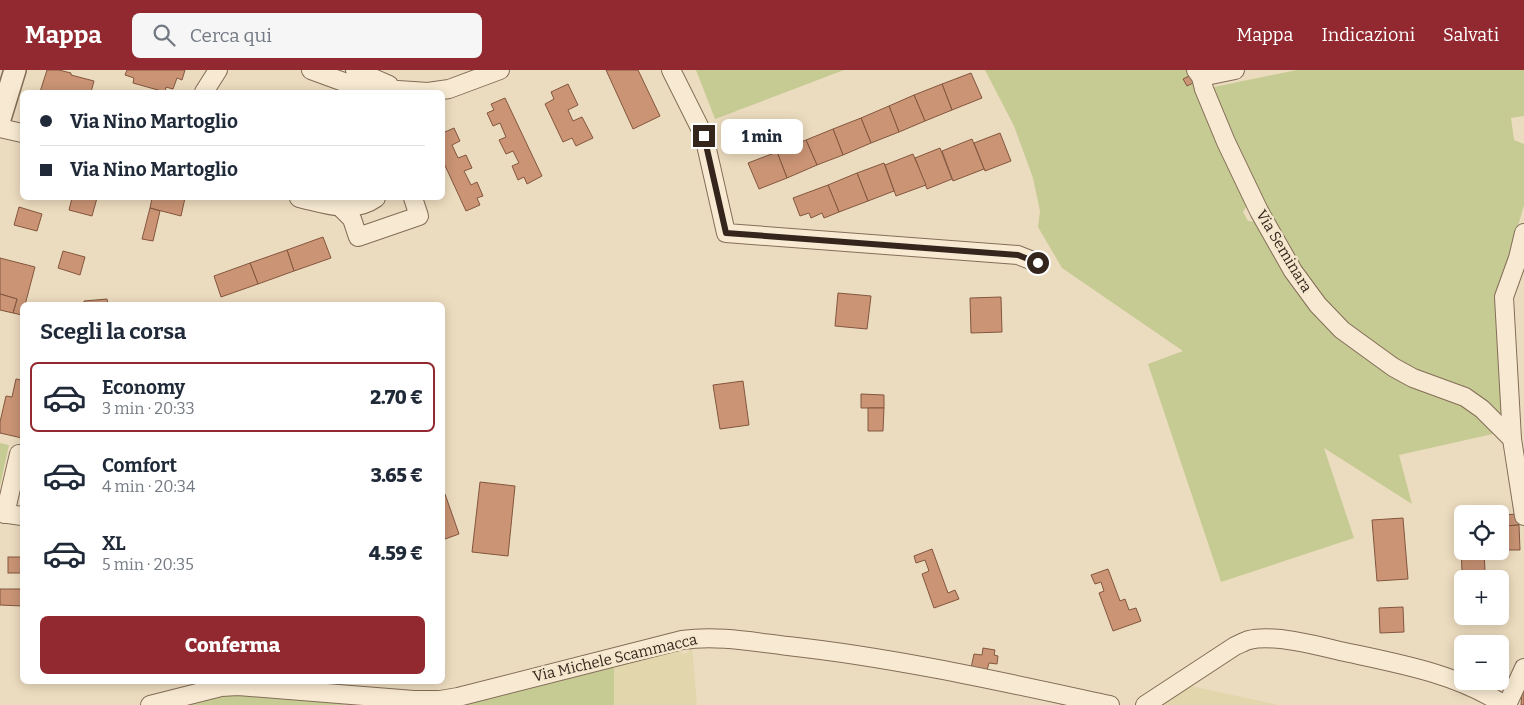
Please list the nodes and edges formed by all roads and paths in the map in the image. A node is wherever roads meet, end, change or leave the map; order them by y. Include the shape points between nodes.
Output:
1 (15, 70) edge
2 (218, 70) edge
3 (310, 70) edge
4 (355, 70) edge
5 (500, 70) edge
6 (671, 70) edge
7 (1235, 70) edge
8 (1199, 74) edge
9 (4, 83) edge
10 (205, 90) edge
11 (384, 90) edge
12 (397, 90) edge
13 (442, 90) edge
14 (0, 119) edge
15 (0, 128) edge
16 (20, 133) edge
17 (308, 200) edge
18 (373, 200) edge
19 (414, 200) edge
20 (340, 207) junction
21 (1524, 233) edge
22 (1038, 263) dead end
23 (1512, 440) junction
24 (19, 454) dead end
25 (9, 514) edge
26 (1524, 516) edge
27 (1524, 668) edge
28 (150, 705) edge
29 (1110, 705) edge
30 (1145, 705) edge
31 (1504, 705) edge
32 (1508, 705) edge

1 - 9 street
2 - 10 street
3 - 11 street via 352,85
4 - 12 street
5 - 13 street
6 - 22 street via 704,136 726,233 1018,255
7 - 8 street
8 - 23 street, Via Seminara via 1226,142 1259,211 1293,271 1318,306 1342,330 1393,367 1465,397 1482,409
9 - 14 street
15 - 16 street
17 - 20 street
18 - 20 street via 355,207
19 - 20 street via 419,216 358,237 352,219
21 - 23 street via 1504,297
23 - 26 street
24 - 25 street
27 - 32 street
28 - 29 street, Via Michele Scammacca via 221,687 238,686 440,700 682,640 719,638 837,651
30 - 31 street via 1235,646 1248,640 1270,639 1414,668 1469,686

